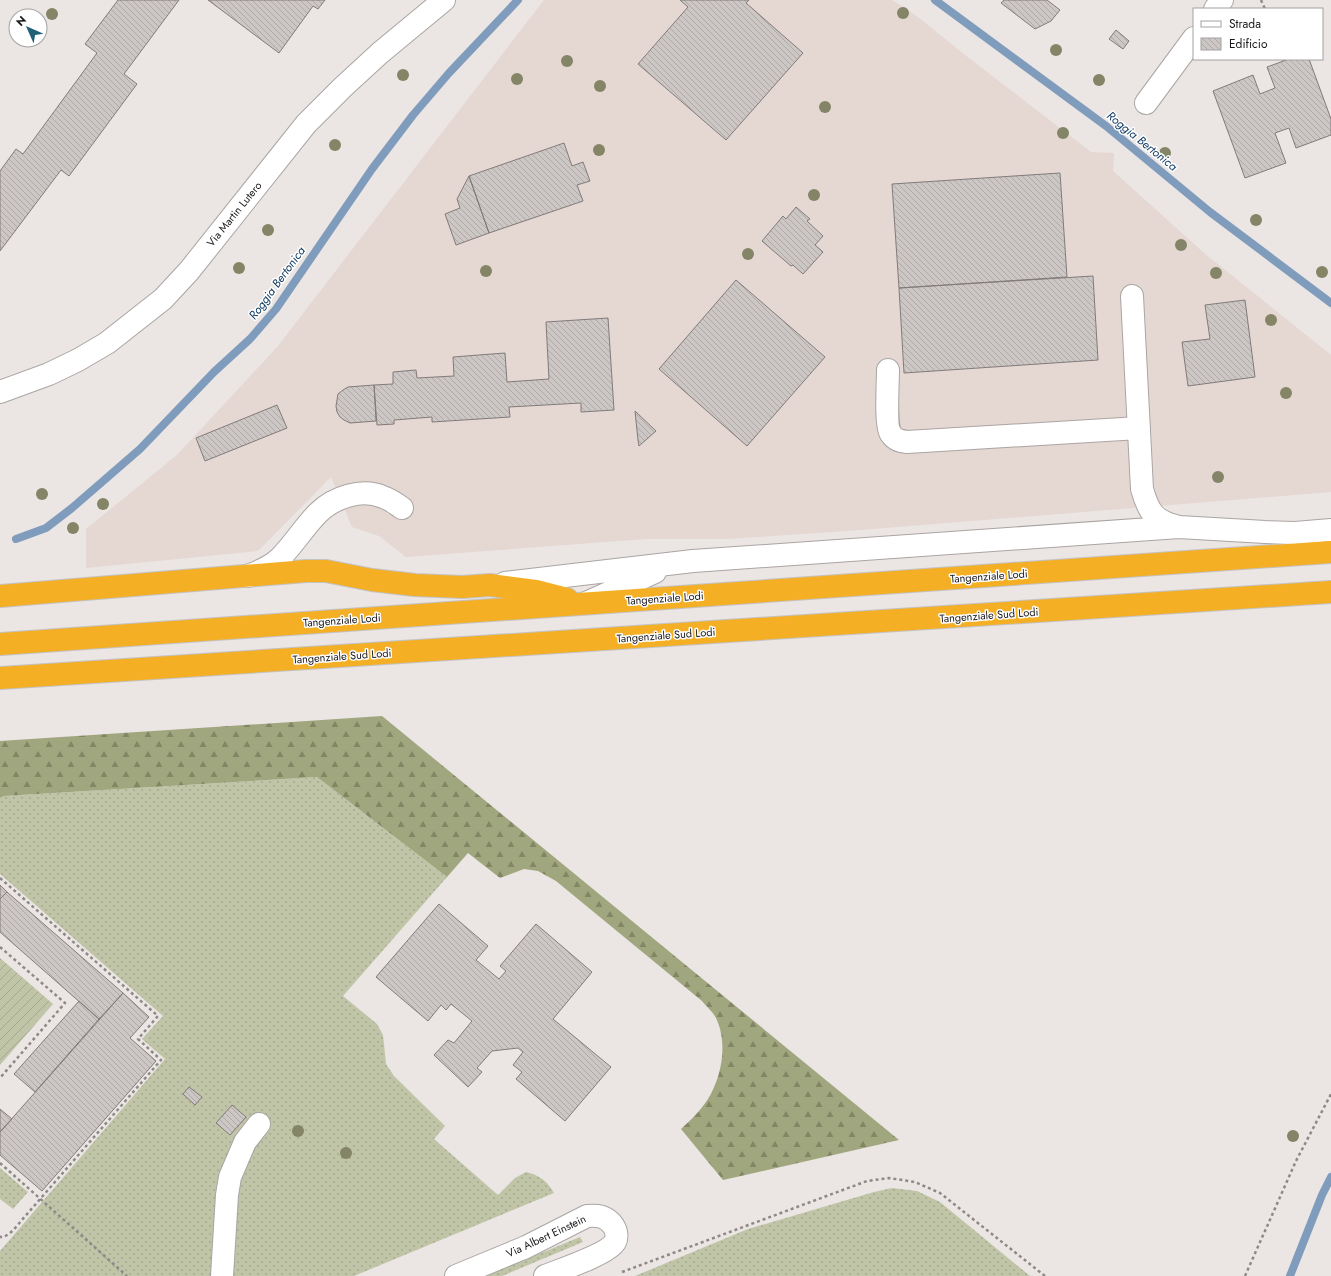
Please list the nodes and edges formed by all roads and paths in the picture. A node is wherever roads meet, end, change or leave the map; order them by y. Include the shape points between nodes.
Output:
1 (444, 0) edge
2 (1222, 0) edge
3 (1216, 8) edge
4 (1193, 39) edge
5 (1146, 104) dead end
6 (1132, 296) dead end
7 (888, 370) dead end
8 (0, 392) edge
9 (1139, 428) junction
10 (1142, 489) junction
11 (402, 508) dead end
12 (1179, 527) junction
13 (1331, 530) edge
14 (1111, 532) junction
15 (1295, 533) junction
16 (297, 538) junction
17 (1331, 542) edge
18 (1331, 552) edge
19 (675, 563) junction
20 (317, 572) junction
21 (248, 576) junction
22 (0, 578) edge
23 (490, 585) junction
24 (35, 592) junction
25 (1331, 592) edge
26 (0, 596) edge
27 (586, 604) junction
28 (0, 644) edge
29 (4, 679) edge
30 (0, 878) edge
31 (0, 947) edge
32 (0, 1078) edge
33 (1331, 1094) edge
34 (259, 1124) dead end
35 (0, 1163) edge
36 (40, 1199) junction
37 (0, 1237) edge
38 (619, 1273) dead end
39 (127, 1276) edge
40 (222, 1276) edge
41 (456, 1276) edge
42 (545, 1276) edge
43 (1045, 1276) edge
44 (1245, 1276) edge

1 - 8 street, Via Martin Lutero via 380,53 306,124 163,299 107,343 78,360
2 - 3 street
4 - 5 street
6 - 9 street
7 - 9 street via 888,422 890,433 897,440 907,442
9 - 10 street
10 - 12 street via 1150,511 1157,519
10 - 14 street via 1136,512 1122,526
11 - 16 street via 384,497 372,493 358,493 328,504 317,513
12 - 14 street
12 - 15 street
13 - 15 street
14 - 19 street
15 - 17 street
16 - 20 street via 295,547 300,561
16 - 21 street via 279,559 265,569
18 - 27 highway, Tangenziale Lodi
19 - 23 street
19 - 27 street
20 - 21 highway
20 - 23 highway via 415,585
21 - 24 highway
22 - 24 highway via 18,589
23 - 27 highway via 536,591
24 - 26 highway
25 - 29 highway, Tangenziale Sud Lodi
27 - 28 highway, Tangenziale Lodi
30 - 36 path via 158,1016 138,1039 162,1060
31 - 32 path via 65,1004
33 - 44 path via 1296,1162
34 - 40 street via 245,1142 230,1178
35 - 36 path
36 - 37 path via 10,1234
36 - 39 path
38 - 43 path via 867,1181 889,1178 915,1182 940,1193
41 - 42 street, Via Albert Einstein via 526,1247 587,1216 597,1215 606,1218 613,1225 616,1231 615,1242 608,1248

